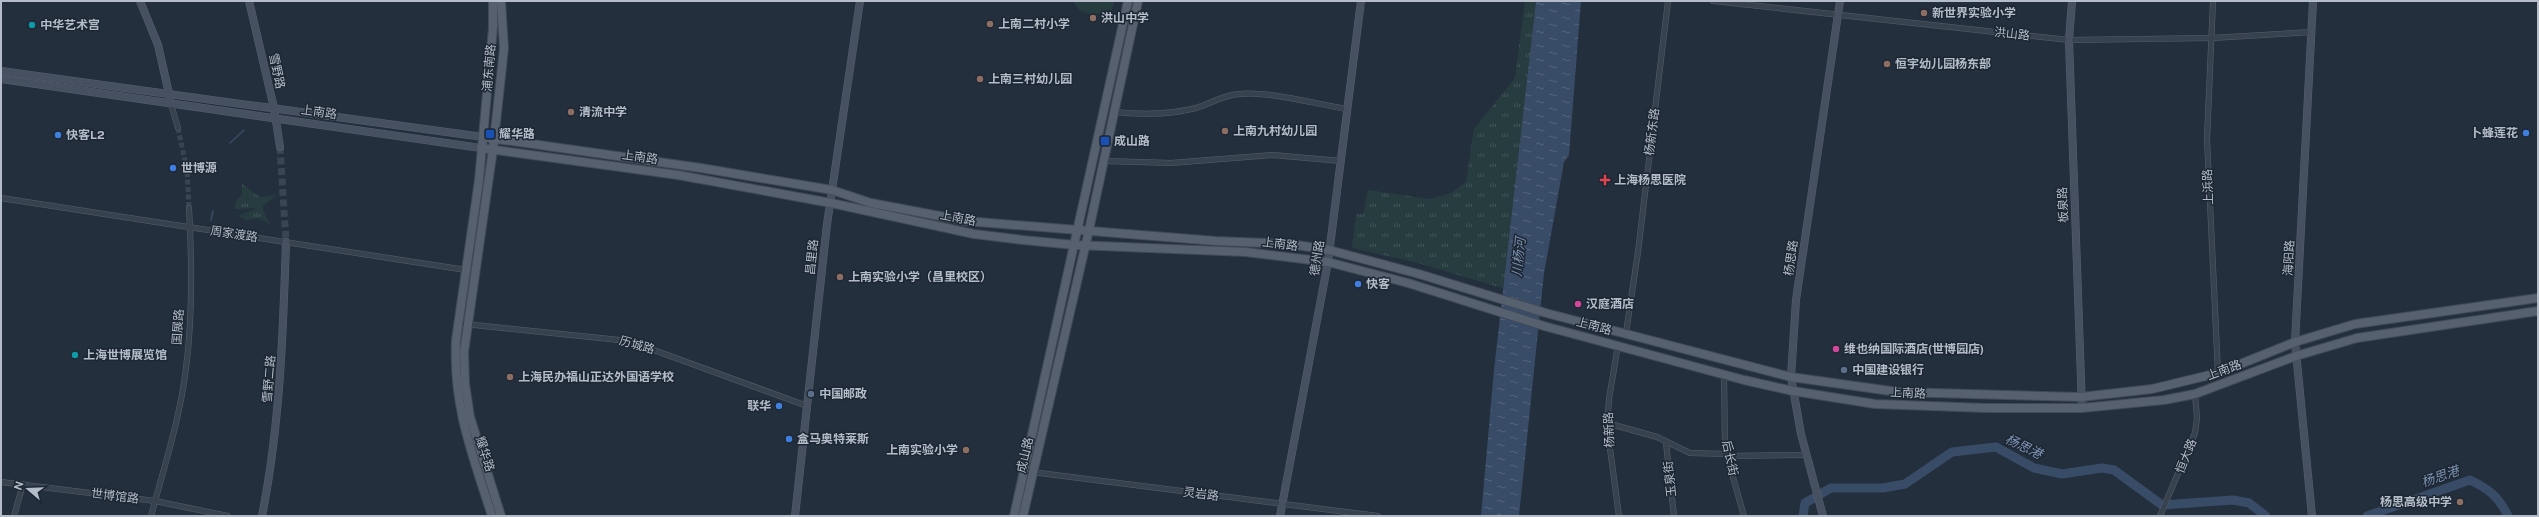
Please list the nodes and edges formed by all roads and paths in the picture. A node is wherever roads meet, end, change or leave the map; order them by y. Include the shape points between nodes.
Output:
1 (140, 1) edge
2 (249, 1) edge
3 (493, 1) edge
4 (501, 1) edge
5 (860, 1) edge
6 (1128, 1) edge
7 (1138, 1) edge
8 (1361, 1) edge
9 (1668, 1) edge
10 (1713, 1) edge
11 (1840, 1) edge
12 (2072, 1) edge
13 (2213, 1) edge
14 (2313, 1) edge
15 (1838, 16) junction
16 (2312, 32) junction
17 (2212, 38) junction
18 (2069, 40) junction
19 (1, 71) edge
20 (1, 79) edge
21 (169, 94) junction
22 (171, 104) junction
23 (274, 108) junction
24 (1347, 109) junction
25 (1114, 112) junction
26 (276, 119) junction
27 (178, 128) tunnel mouth
28 (483, 137) junction
29 (493, 138) junction
30 (280, 147) tunnel mouth
31 (482, 148) junction
32 (494, 149) junction
33 (1104, 161) junction
34 (1341, 162) junction
35 (832, 190) junction
36 (1, 198) edge
37 (831, 203) junction
38 (189, 208) tunnel mouth
39 (190, 228) junction
40 (1079, 230) junction
41 (1088, 230) junction
42 (286, 242) junction
43 (1075, 245) junction
44 (1085, 246) junction
45 (1329, 250) junction
46 (1328, 262) junction
47 (466, 270) junction
48 (2538, 298) edge
49 (2538, 311) edge
50 (458, 324) junction
51 (468, 324) junction
52 (1626, 333) junction
53 (2295, 342) junction
54 (1618, 345) junction
55 (2296, 356) junction
56 (2218, 373) junction
57 (1724, 374) junction
58 (1791, 377) junction
59 (1793, 391) junction
60 (2195, 394) junction
61 (2081, 397) junction
62 (807, 406) junction
63 (2082, 408) junction
64 (1607, 423) junction
65 (1666, 443) junction
66 (1806, 454) junction
67 (1727, 455) junction
68 (1024, 471) junction
69 (1033, 472) junction
70 (1, 482) edge
71 (23, 484) junction
72 (155, 501) junction
73 (1283, 504) junction
74 (1822, 513) edge
75 (2161, 514) edge
76 (14, 516) edge
77 (150, 516) edge
78 (228, 516) edge
79 (262, 516) edge
80 (492, 516) edge
81 (502, 516) edge
82 (795, 516) edge
83 (1014, 516) edge
84 (1023, 516) edge
85 (1280, 516) edge
86 (1378, 516) edge
87 (1619, 516) edge
88 (1674, 516) edge
89 (1744, 516) edge
90 (2312, 516) edge

1 - 21 street via 158,45
2 - 23 street, 雪野路
3 - 28 main road, 浦东南路
4 - 29 main road, 浦东南路 via 504,48
5 - 35 street, 昌里路
6 - 40 main road, 成山路
7 - 25 main road, 成山路
8 - 24 street, 德州路
9 - 52 street, 杨新东路
10 - 15 street, 洪山路
11 - 15 street, 杨思路
12 - 18 street, 板泉路
13 - 17 street, 上浜路
14 - 16 street, 海阳路
15 - 18 street, 洪山路
15 - 58 street, 杨思路 via 1796,300
16 - 17 street, 洪山路
16 - 53 street, 海阳路
17 - 18 street, 洪山路
17 - 56 street, 上浜路 via 2207,139
18 - 61 street, 板泉路
19 - 21 street, 上南路
20 - 22 street, 上南路
21 - 22 street
21 - 23 street, 上南路
22 - 26 street, 上南路
22 - 27 street
23 - 26 street, 雪野路
23 - 28 street, 上南路
24 - 25 street via 1240,94 1223,96 1197,108 1173,113 1137,115
24 - 34 street, 德州路
25 - 33 main road, 成山路
26 - 30 street, 雪野路
26 - 31 street, 上南路
28 - 29 main road, 上南路
28 - 31 main road, 耀华路
29 - 32 main road, 耀华路
29 - 35 main road, 上南路
31 - 32 main road, 上南路
31 - 47 main road, 耀华路
32 - 37 main road, 上南路 via 678,175
32 - 51 main road, 耀华路
33 - 34 street via 1171,163 1273,155
33 - 41 main road, 成山路
34 - 45 street, 德州路
35 - 37 street, 昌里路
35 - 40 main road, 上南路 via 871,203 966,221
36 - 39 street, 周家渡路
37 - 43 main road, 上南路 via 974,234
37 - 62 street, 昌里路
38 - 39 street, 国展路
39 - 42 street, 周家渡路
39 - 72 street, 国展路 via 190,307 186,368 172,440
40 - 41 main road, 上南路
40 - 43 main road, 成山路
41 - 44 main road, 成山路
41 - 45 main road, 上南路 via 1216,241 1290,244
42 - 47 street, 周家渡路
42 - 79 street, 雪野二路 via 282,362 274,458
43 - 44 main road, 上南路
43 - 68 main road, 成山路
44 - 46 main road, 上南路 via 1246,252
44 - 69 main road, 成山路
45 - 46 street, 德州路
45 - 52 main road, 上南路 via 1419,274 1502,301
46 - 54 main road, 上南路 via 1408,283 1544,326
46 - 73 street, 德州路
47 - 50 main road, 耀华路
48 - 53 main road, 上南路 via 2355,324
49 - 55 main road, 上南路 via 2357,338
50 - 51 street, 历城路
50 - 80 main road, 耀华路 via 455,364 461,419
51 - 62 street, 历城路 via 629,341
51 - 81 main road, 耀华路 via 464,352 466,400 480,452
52 - 58 main road, 上南路
53 - 55 street, 海阳路
53 - 56 main road, 上南路
54 - 57 main road, 上南路
54 - 64 street, 杨新路
55 - 60 main road, 上南路
55 - 90 street, 海阳路
56 - 61 main road, 上南路 via 2152,389
57 - 59 main road, 上南路
57 - 67 street, 后长街
58 - 59 street, 杨思路
58 - 61 main road, 上南路 via 1898,392
59 - 63 main road, 上南路 via 1876,404 1909,406
59 - 66 street, 杨思路
60 - 63 main road, 上南路 via 2142,403
60 - 75 street, 恒大路 via 2195,433
61 - 63 street, 板泉路
62 - 82 street, 昌里路
64 - 65 street via 1657,437
64 - 87 street, 杨新路
65 - 67 street via 1698,454
65 - 88 street, 玉泉街
66 - 67 street
66 - 74 street, 杨思路
67 - 89 street, 后长街
68 - 69 street, 灵岩路
68 - 83 main road, 成山路
69 - 73 street, 灵岩路
69 - 84 main road, 成山路
70 - 71 street, 世博馆路
71 - 72 street, 世博馆路
71 - 76 street
72 - 77 street, 国展路
72 - 78 street, 世博馆路
73 - 85 street, 德州路
73 - 86 street, 灵岩路

